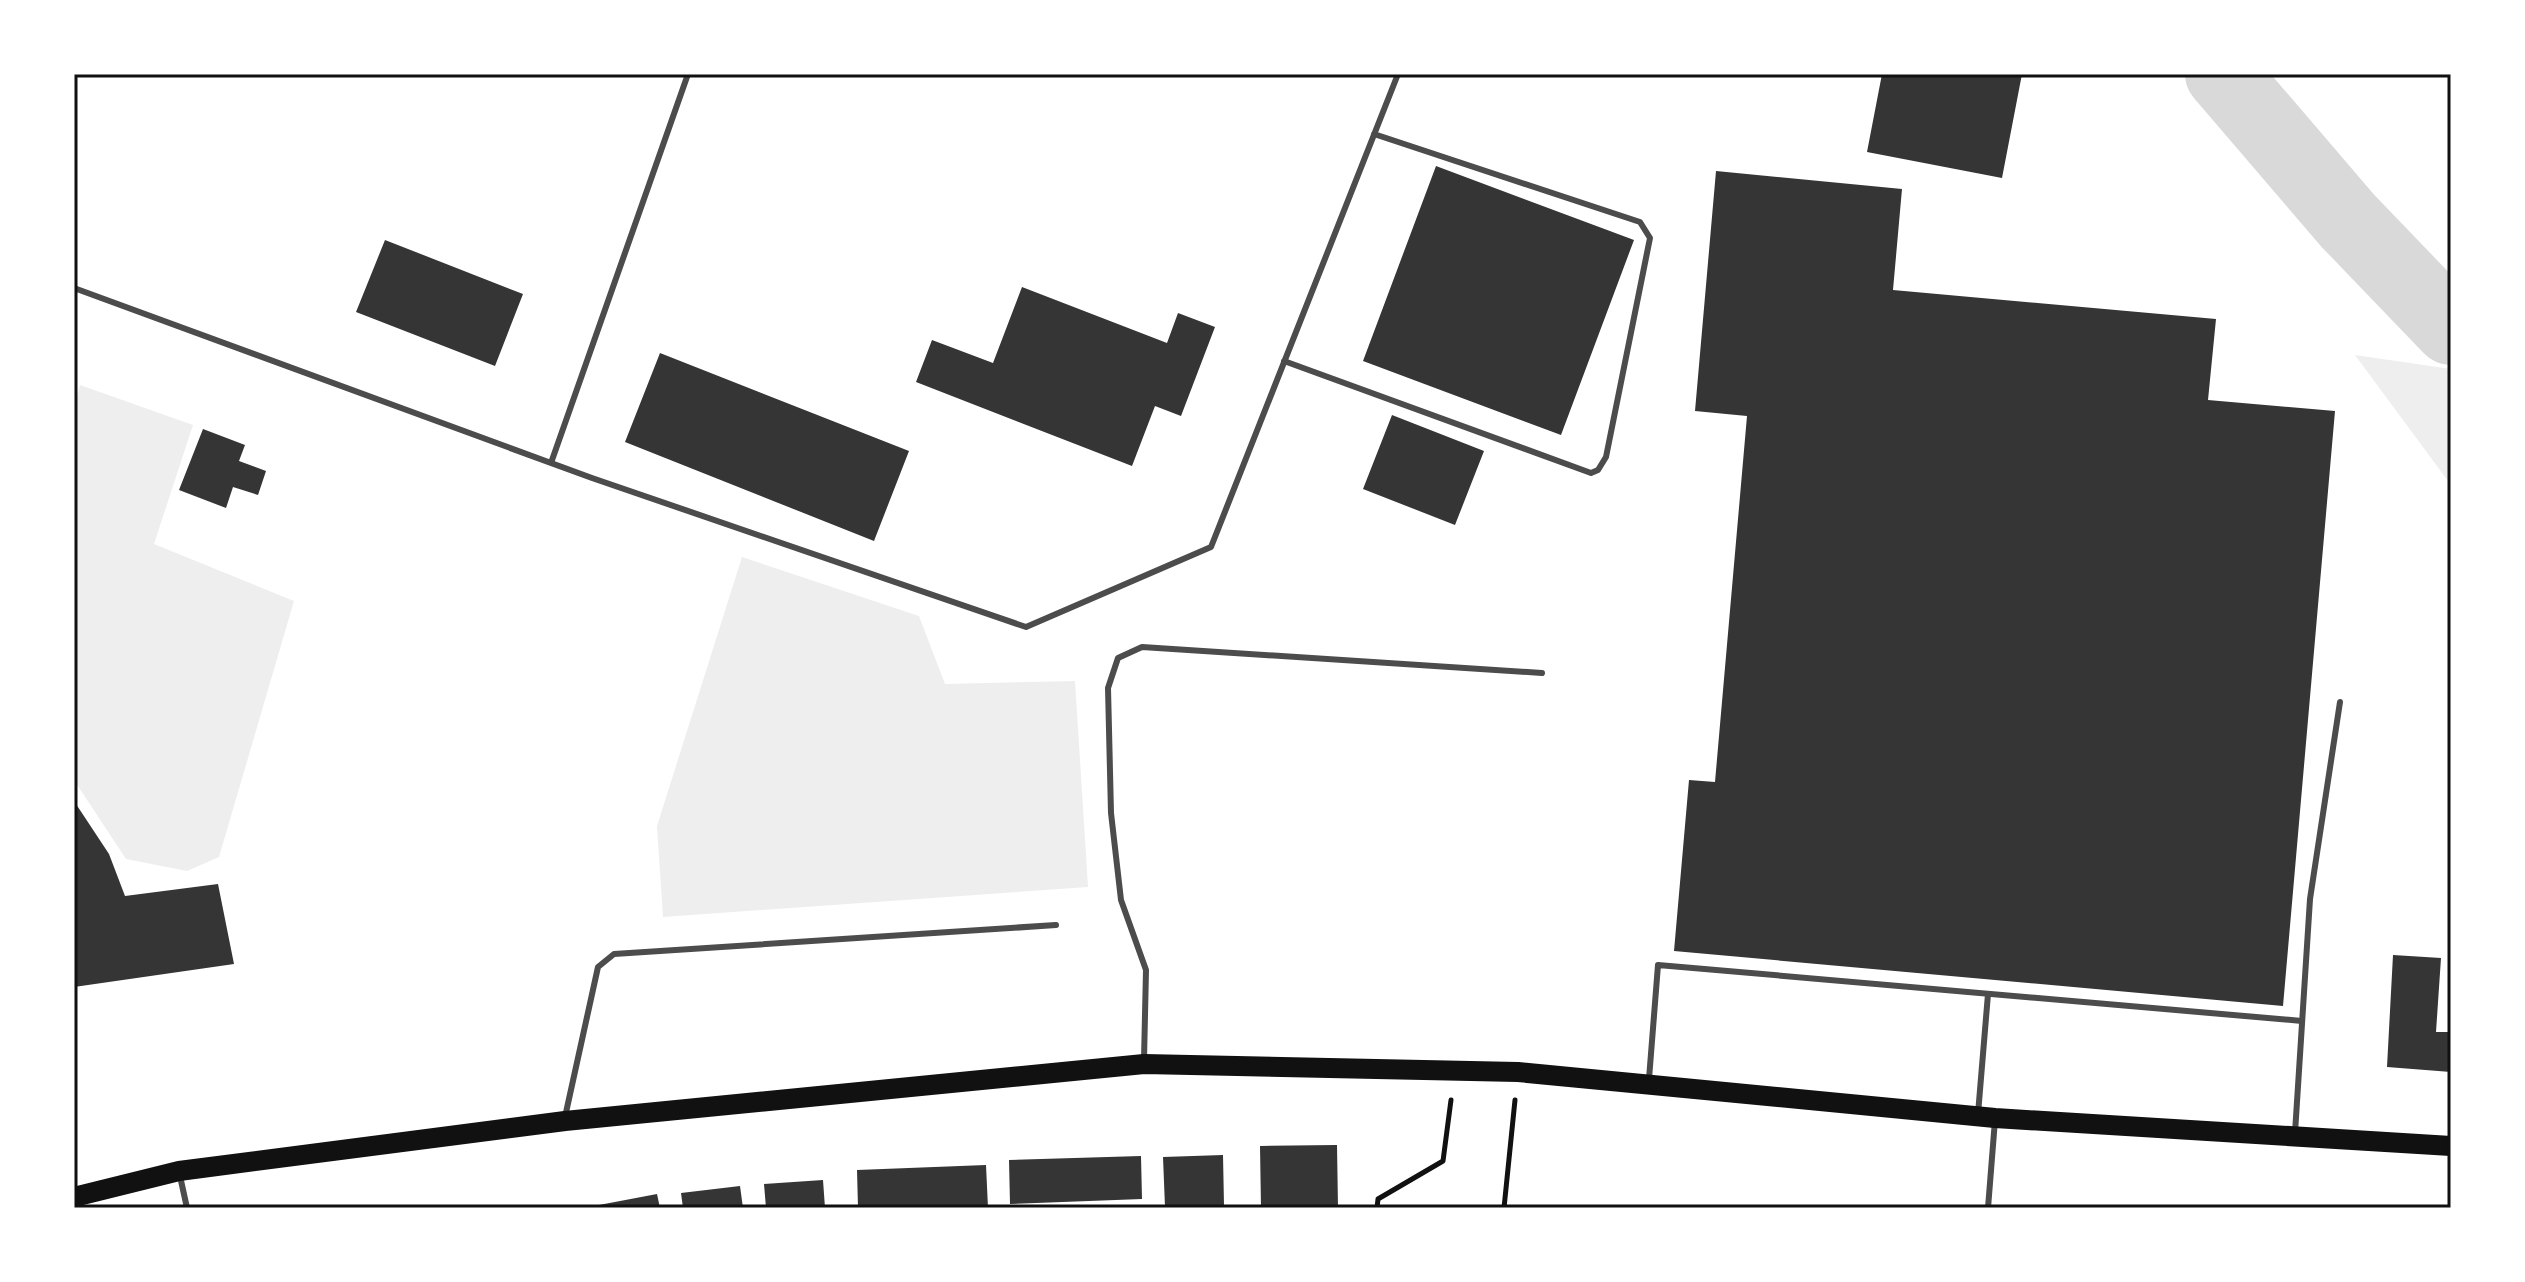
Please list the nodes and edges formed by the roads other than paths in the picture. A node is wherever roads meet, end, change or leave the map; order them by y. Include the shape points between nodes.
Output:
1 (688, 74) edge
2 (1398, 74) edge
3 (1374, 134) junction
4 (74, 288) edge
5 (1284, 361) junction
6 (551, 463) junction
7 (1542, 673) dead end
8 (2340, 702) dead end
9 (1056, 925) dead end
10 (1988, 994) junction
11 (2302, 1021) junction
12 (1144, 1064) junction
13 (1648, 1084) junction
14 (1986, 1118) junction
15 (565, 1121) junction
16 (2294, 1137) junction
17 (2451, 1146) edge
18 (179, 1171) junction
19 (74, 1197) edge
20 (187, 1208) edge
21 (1988, 1208) edge

1 - 6 lane
2 - 3 lane
3 - 5 lane
3 - 5 lane via 1640,222 1647,229 1650,238 1606,457 1591,473
4 - 6 lane
5 - 6 lane via 1211,547 1026,627
7 - 12 lane via 1142,647 1118,658 1108,688 1111,813 1121,900 1146,970
8 - 11 lane via 2310,899
9 - 15 lane via 614,954 598,967
10 - 11 lane
10 - 13 lane via 1658,965
10 - 14 lane
11 - 16 lane
12 - 13 main road via 1518,1072
12 - 15 main road
13 - 14 main road
14 - 16 main road
14 - 21 lane
15 - 18 main road
16 - 17 main road
18 - 19 main road
18 - 20 lane

